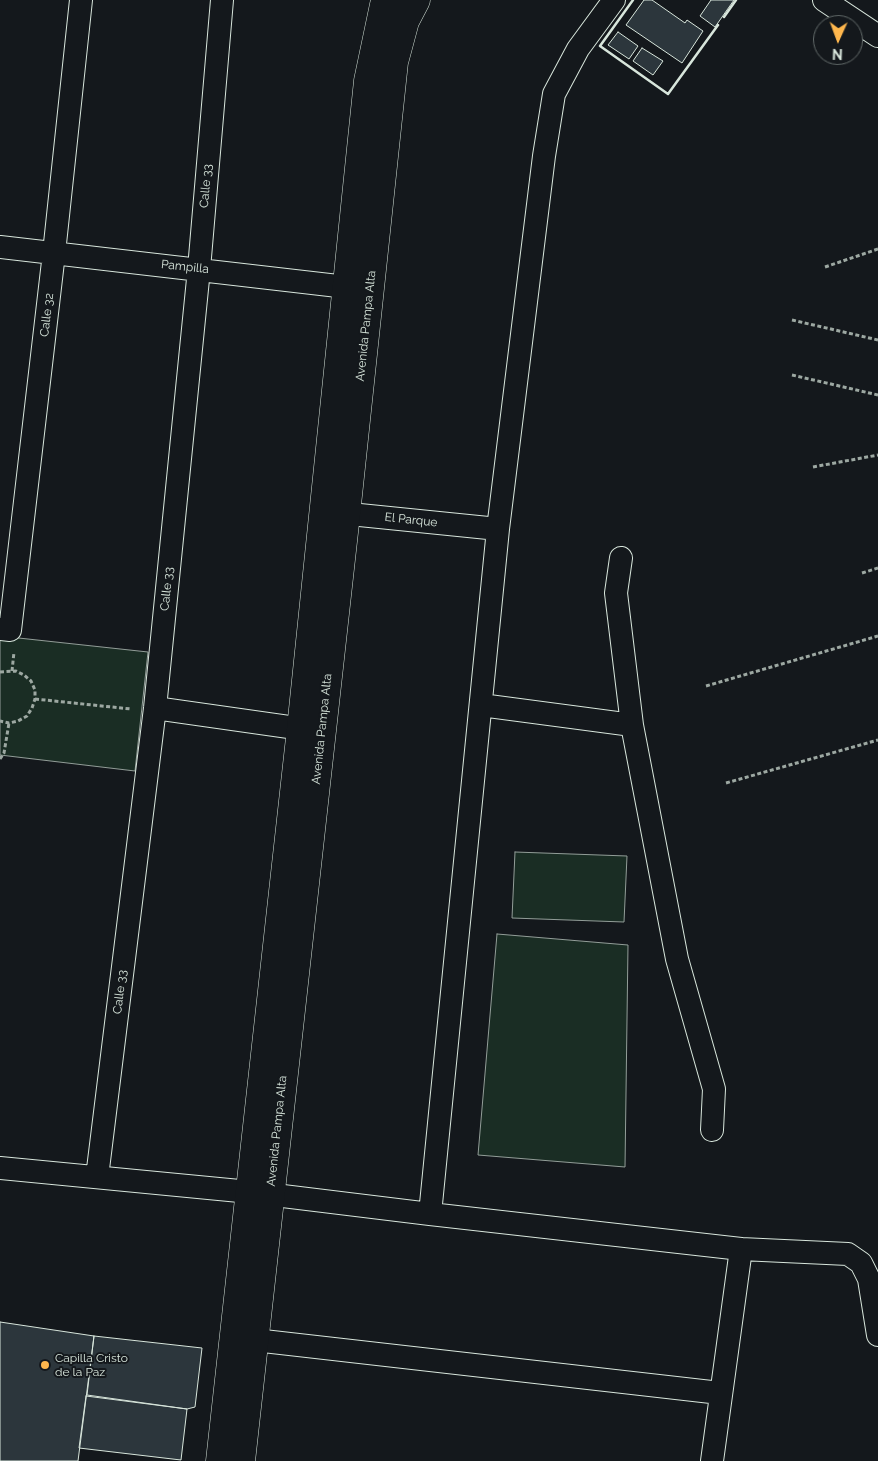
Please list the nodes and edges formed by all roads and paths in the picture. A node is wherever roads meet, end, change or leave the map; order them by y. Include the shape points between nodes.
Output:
1 (81, 0) edge
2 (222, 0) edge
3 (388, 0) edge
4 (416, 0) edge
5 (614, 0) edge
6 (824, 0) edge
7 (878, 36) edge
8 (0, 247) edge
9 (878, 249) edge
10 (54, 253) junction
11 (825, 268) dead end
12 (198, 269) junction
13 (358, 288) junction
14 (792, 320) dead end
15 (878, 340) edge
16 (792, 375) dead end
17 (878, 395) edge
18 (878, 456) edge
19 (813, 468) dead end
20 (334, 512) junction
21 (498, 529) junction
22 (621, 558) dead end
23 (878, 568) edge
24 (862, 573) dead end
25 (5, 630) edge
26 (878, 636) edge
27 (0, 672) edge
28 (706, 686) dead end
29 (35, 699) junction
30 (481, 704) junction
31 (155, 708) junction
32 (0, 721) edge
33 (9, 723) junction
34 (632, 725) junction
35 (311, 730) junction
36 (878, 740) edge
37 (0, 759) edge
38 (726, 782) dead end
39 (712, 1130) dead end
40 (0, 1168) edge
41 (97, 1177) junction
42 (260, 1193) junction
43 (430, 1214) junction
44 (741, 1249) junction
45 (878, 1335) edge
46 (244, 1339) junction
47 (720, 1392) junction
48 (220, 1461) edge
49 (241, 1461) edge
50 (712, 1461) edge

1 - 10 street, Calle 32
2 - 12 street, Calle 33
3 - 13 street, Avenida Pampa Alta via 384,5 368,81
4 - 13 street, Avenida Pampa Alta via 405,21 394,62
5 - 21 street via 578,49 554,94
6 - 7 street
8 - 10 street, Pampilla
9 - 11 path
10 - 12 street, Pampilla
10 - 25 street, Calle 32
12 - 13 street, Pampilla
12 - 31 street, Calle 33
13 - 20 street, Avenida Pampa Alta
14 - 15 path
16 - 17 path
18 - 19 path
20 - 21 street, El Parque
20 - 35 street, Avenida Pampa Alta
21 - 30 street
22 - 34 street via 616,593
23 - 24 path
26 - 28 path
27 - 29 path via 16,671 24,675 31,681
29 - 31 path via 140,710
29 - 33 path via 27,716
30 - 34 street
30 - 43 street
31 - 35 street
31 - 41 street, Calle 33
32 - 33 path
33 - 37 path
34 - 39 street via 677,959 714,1089
35 - 42 street, Avenida Pampa Alta
36 - 38 path
40 - 41 street
41 - 42 street
42 - 43 street
42 - 46 street, Avenida Pampa Alta
43 - 44 street
44 - 45 street via 848,1254 861,1263 870,1279
44 - 47 street
46 - 47 street
46 - 48 street, Avenida Pampa Alta
46 - 49 street, Avenida Pampa Alta
47 - 50 street

